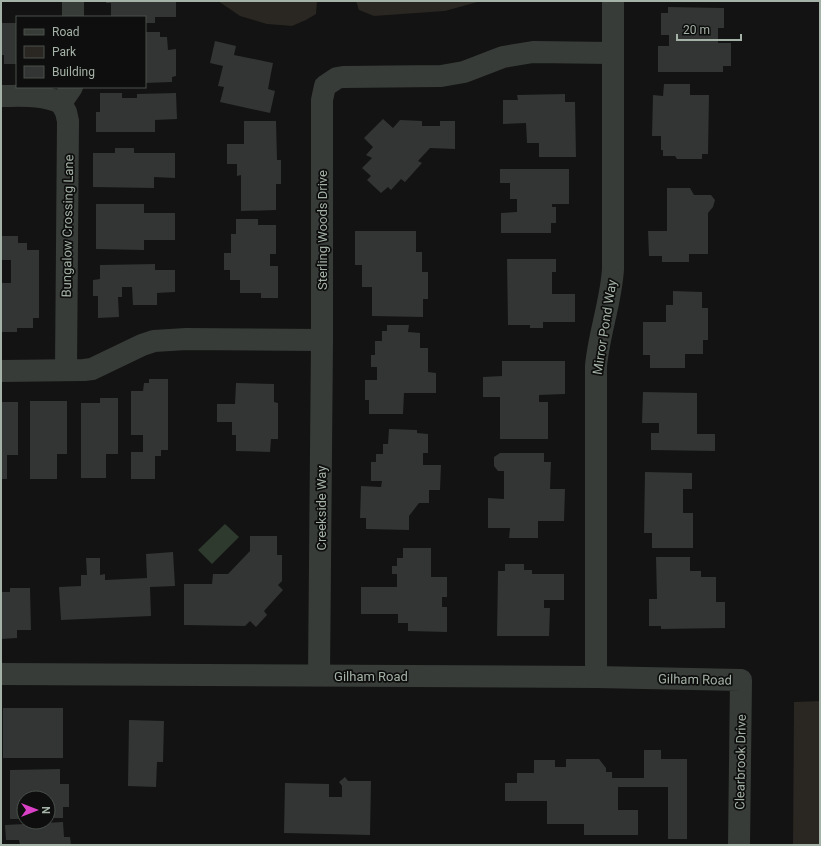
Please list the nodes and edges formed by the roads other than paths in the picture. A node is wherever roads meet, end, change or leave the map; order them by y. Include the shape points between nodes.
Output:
1 (73, 1) edge
2 (613, 1) edge
3 (73, 16) edge
4 (612, 53) junction
5 (66, 95) edge
6 (1, 96) edge
7 (322, 340) junction
8 (66, 370) junction
9 (1, 371) edge
10 (1, 674) edge
11 (319, 675) junction
12 (596, 677) junction
13 (741, 680) joint
14 (739, 845) edge

1 - 3 street
2 - 4 street, Mirror Pond Way
4 - 7 street, Sterling Woods Drive via 533,52 503,57 453,75 343,77 325,86 322,100
4 - 12 street, Mirror Pond Way via 613,269 610,298 596,366
5 - 6 street
5 - 8 street, Bungalow Crossing Lane
7 - 8 street via 154,341 92,368
7 - 11 street, Creekside Way
8 - 9 street
10 - 11 street, Gilham Road
11 - 12 street, Gilham Road
12 - 13 street, Gilham Road
13 - 14 street, Clearbrook Drive

